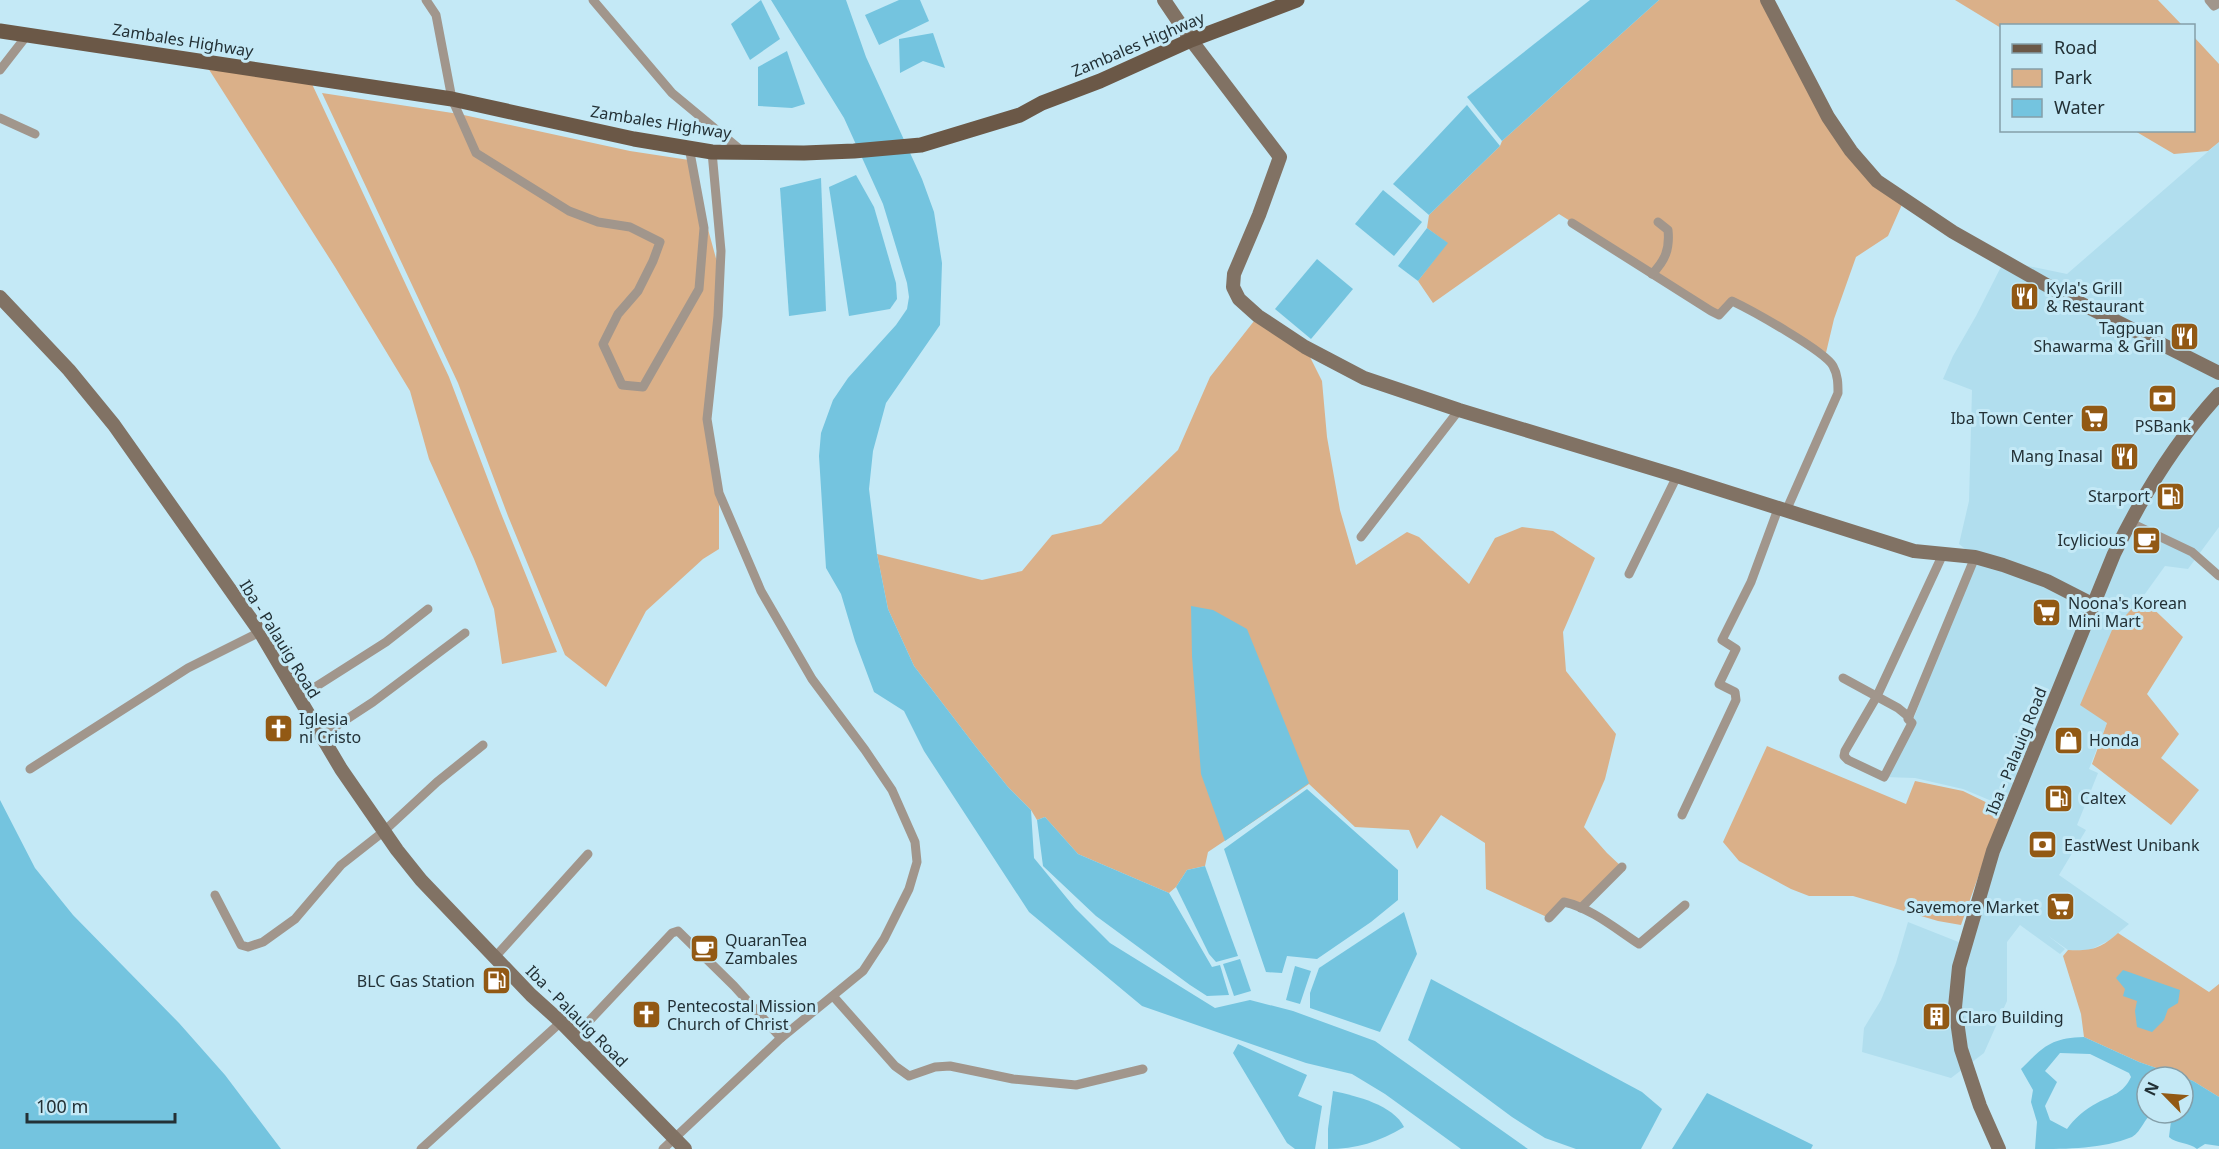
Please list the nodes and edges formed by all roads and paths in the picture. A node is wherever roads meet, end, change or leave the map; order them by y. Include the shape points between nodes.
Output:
1 (426, 0) edge
2 (593, 0) edge
3 (1164, 0) edge
4 (1297, 0) edge
5 (1767, 0) edge
6 (2209, 0) edge
7 (2219, 3) edge
8 (0, 31) edge
9 (28, 34) junction
10 (1191, 40) junction
11 (0, 70) edge
12 (452, 99) junction
13 (0, 118) edge
14 (35, 134) dead end
15 (689, 147) junction
16 (712, 152) junction
17 (743, 152) junction
18 (1658, 222) dead end
19 (1572, 223) dead end
20 (1652, 274) junction
21 (1, 302) edge
22 (2219, 373) edge
23 (2219, 394) edge
24 (1459, 410) junction
25 (1677, 476) junction
26 (1782, 510) junction
27 (2129, 522) junction
28 (1361, 537) dead end
29 (1943, 554) junction
30 (1975, 557) junction
31 (1629, 574) dead end
32 (2219, 576) edge
33 (2092, 604) junction
34 (428, 609) dead end
35 (260, 632) junction
36 (465, 633) dead end
37 (1843, 678) dead end
38 (1877, 696) junction
39 (298, 698) junction
40 (1909, 717) junction
41 (321, 736) junction
42 (483, 745) dead end
43 (30, 769) dead end
44 (1682, 815) dead end
45 (383, 832) junction
46 (588, 854) dead end
47 (1622, 867) dead end
48 (215, 895) dead end
49 (1685, 905) dead end
50 (1581, 908) junction
51 (1549, 918) dead end
52 (496, 956) junction
53 (833, 996) junction
54 (561, 1022) junction
55 (575, 1036) junction
56 (781, 1038) junction
57 (1143, 1069) dead end
58 (674, 1138) junction
59 (421, 1149) edge
60 (663, 1149) edge
61 (685, 1149) edge
62 (1999, 1149) edge

1 - 12 street via 436,15
2 - 17 street via 672,93
3 - 10 main road
4 - 10 main road, Zambales Highway
5 - 22 main road via 1828,117 1877,181 1953,232 2064,295
6 - 7 street via 2214,6
8 - 9 main road, Zambales Highway
9 - 11 street
9 - 12 main road, Zambales Highway
10 - 17 main road, Zambales Highway via 1020,115 914,146
10 - 24 main road via 1280,157 1234,274 1233,287 1239,299 1305,347 1364,378
12 - 15 main road, Zambales Highway via 628,138
12 - 15 street via 477,153 569,210 598,222 630,227 660,242 638,291 618,314 603,344 622,385 643,387 699,289 704,228
13 - 14 street
15 - 16 main road, Zambales Highway
16 - 17 main road, Zambales Highway
16 - 53 street via 721,251 707,419 719,493 761,591 812,679 892,790 915,842 917,862 909,889 884,939 863,971
18 - 20 street via 1668,230 1669,244 1662,264
19 - 20 street
20 - 26 street via 1719,315 1732,301 1753,311 1832,364 1838,393
21 - 35 main road, Iba - Palauig Road via 69,370 114,425
23 - 27 main road, Iba - Palauig Road via 2169,456
24 - 25 main road
24 - 28 street
25 - 26 main road
25 - 31 street
26 - 29 main road via 1914,551
26 - 44 street via 1722,640 1736,649 1719,684 1735,692 1736,700
27 - 32 street via 2192,552
27 - 33 main road, Iba - Palauig Road
29 - 30 main road
29 - 38 street
30 - 33 main road via 2047,581
30 - 40 street
33 - 62 main road, Iba - Palauig Road via 1993,851 1959,967 1955,1007 1961,1049
34 - 39 street via 386,642
35 - 39 main road, Iba - Palauig Road
35 - 43 street via 188,668
36 - 41 street
37 - 38 street
38 - 40 street
38 - 40 street via 1845,751 1848,760 1884,777 1912,723
39 - 41 main road, Iba - Palauig Road
41 - 45 main road, Iba - Palauig Road
42 - 45 street
45 - 48 street via 340,865 295,920 263,942 241,945
45 - 52 main road, Iba - Palauig Road via 422,880
46 - 52 street
47 - 50 street
49 - 50 street via 1639,944
50 - 51 street via 1564,902
52 - 54 main road, Iba - Palauig Road
53 - 56 street
53 - 57 street via 895,1066 909,1076 950,1066 1076,1085
54 - 55 main road, Iba - Palauig Road
54 - 59 street
55 - 56 street via 678,931
55 - 58 main road, Iba - Palauig Road
56 - 58 street
58 - 60 street
58 - 61 main road, Iba - Palauig Road

